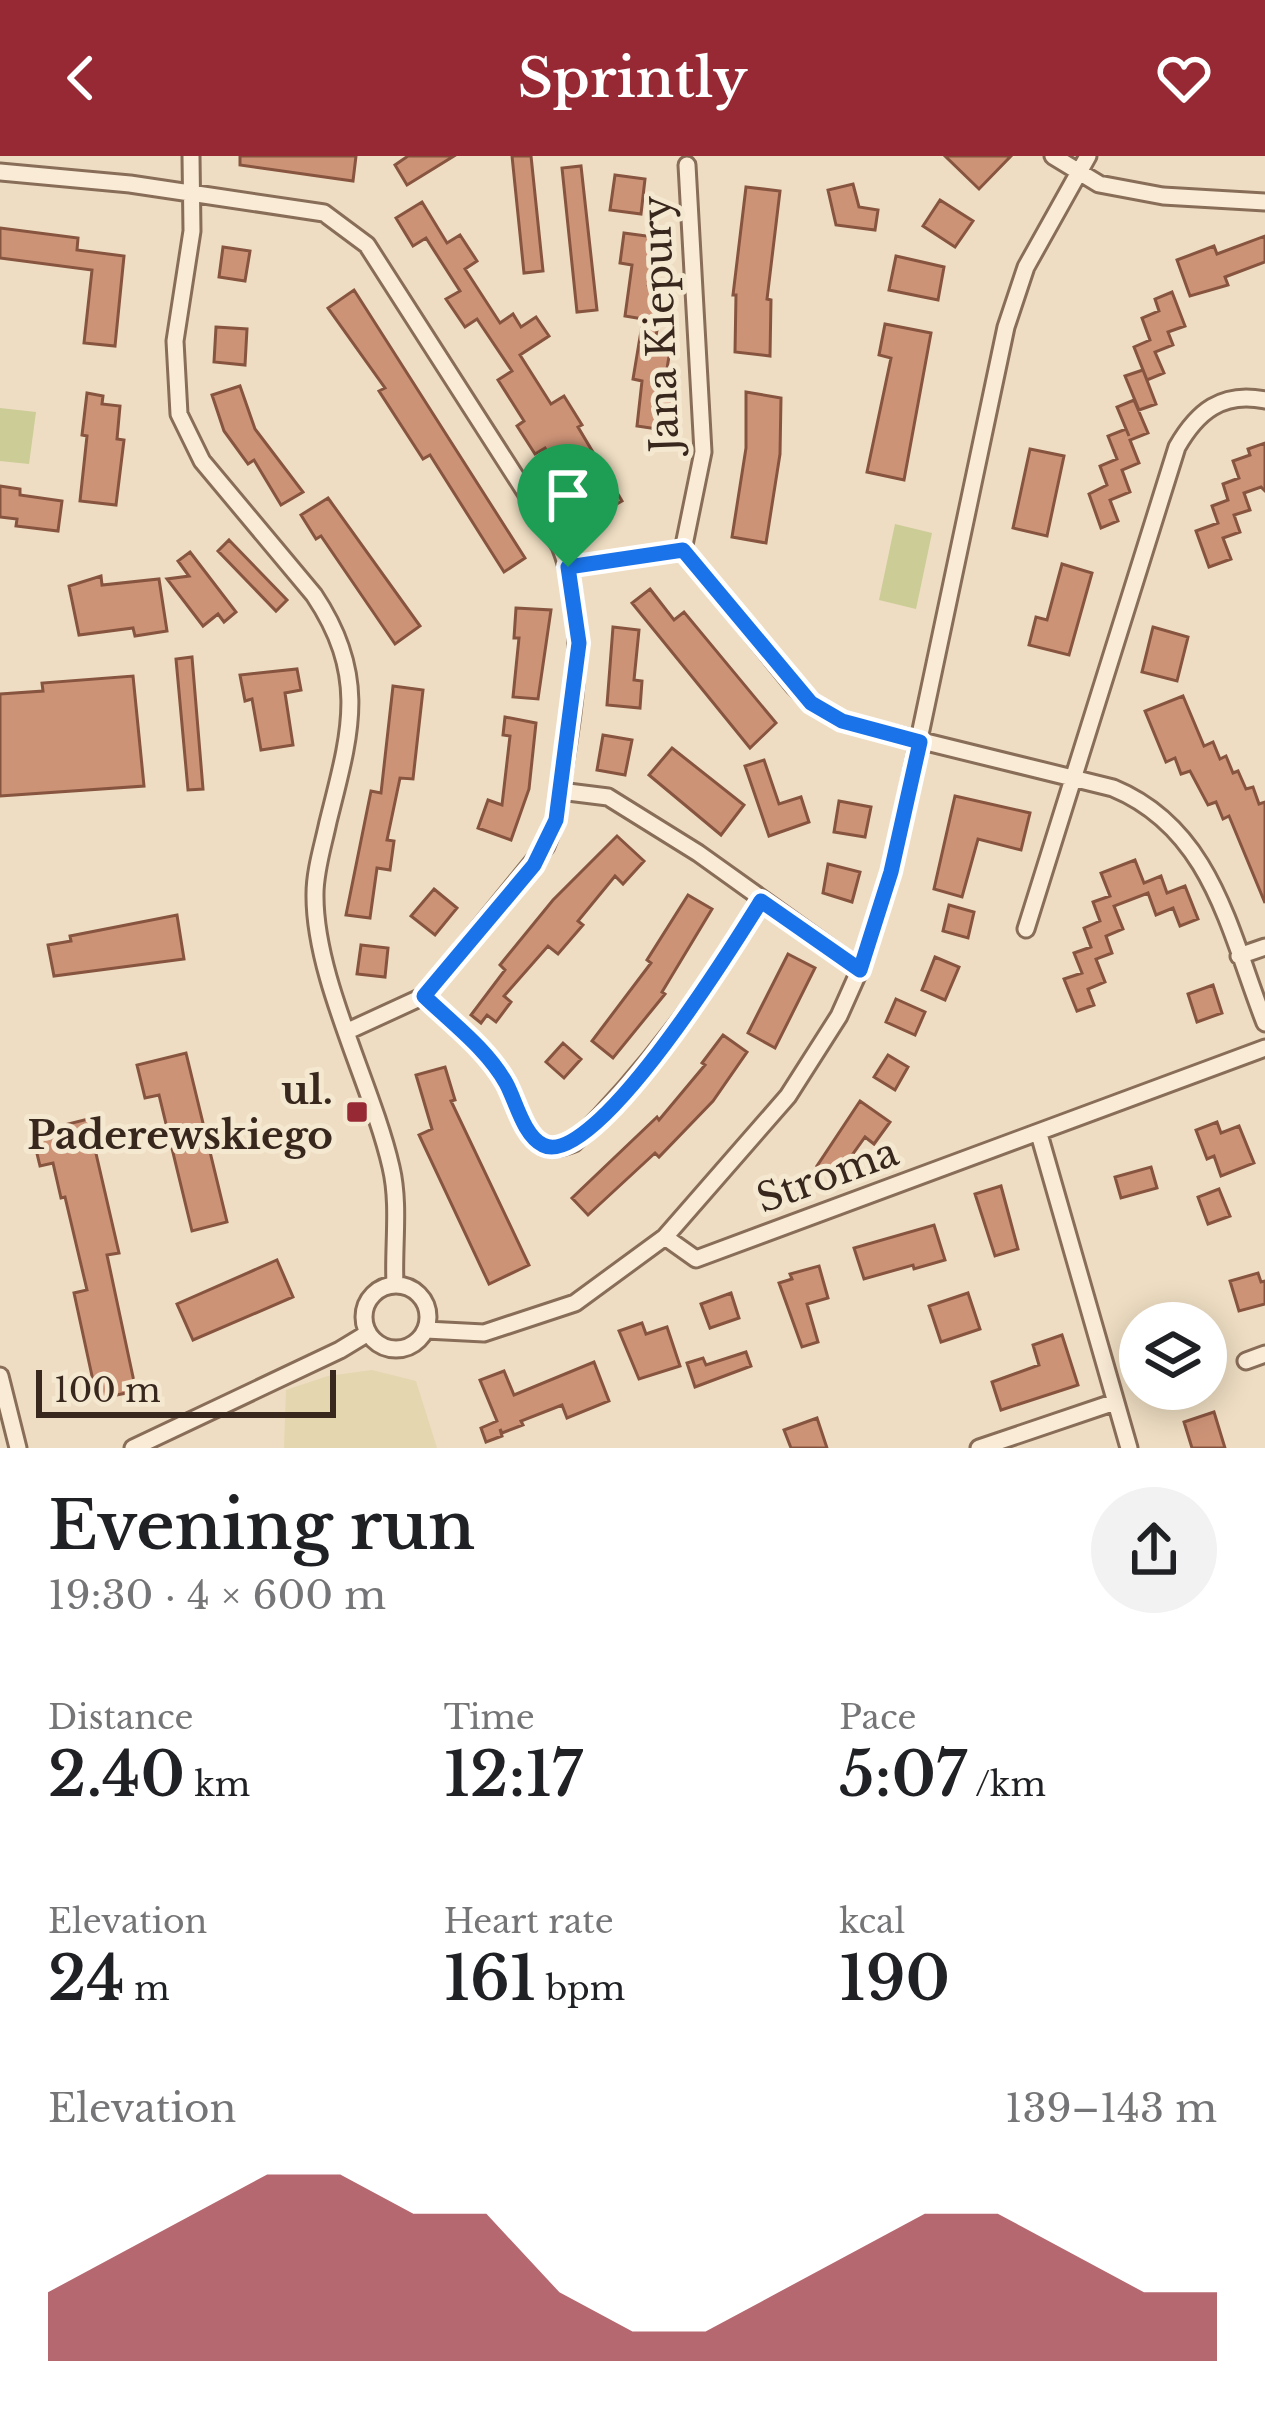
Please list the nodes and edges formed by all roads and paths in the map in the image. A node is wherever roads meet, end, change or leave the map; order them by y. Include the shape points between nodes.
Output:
1 (190, 156) edge
2 (1053, 156) edge
3 (1088, 156) edge
4 (687, 165) dead end
5 (0, 172) edge
6 (1076, 172) junction
7 (194, 196) junction
8 (1265, 202) edge
9 (1265, 400) edge
10 (683, 550) junction
11 (568, 567) junction
12 (920, 742) junction
13 (1073, 778) junction
14 (560, 791) junction
15 (761, 901) junction
16 (1026, 928) dead end
17 (1265, 947) edge
18 (1239, 956) junction
19 (860, 970) junction
20 (424, 996) junction
21 (1265, 1023) edge
22 (348, 1031) junction
23 (1265, 1048) edge
24 (1039, 1134) junction
25 (665, 1237) junction
26 (395, 1286) junction
27 (426, 1330) junction
28 (368, 1333) junction
29 (1265, 1354) edge
30 (1246, 1361) dead end
31 (0, 1376) edge
32 (1115, 1402) junction
33 (18, 1448) edge
34 (133, 1448) edge
35 (979, 1448) edge
36 (1129, 1448) edge

1 - 7 street
2 - 6 street
3 - 6 street
4 - 10 street, Jana Kiepury via 703,452
5 - 7 street
6 - 8 street via 1162,196
6 - 12 street via 1027,267 1000,346
7 - 11 street via 324,213 367,244
7 - 22 street via 175,341 178,414 202,461 314,595 349,668 352,719 315,895
9 - 13 street via 1233,398 1207,409 1177,447
10 - 11 street
10 - 12 street via 811,703 842,721
11 - 14 street via 579,643
12 - 13 street
12 - 19 street
13 - 16 street
13 - 18 street via 1132,796 1174,826 1207,875
14 - 15 street via 608,797
14 - 20 street via 534,865
15 - 19 street
15 - 20 street via 659,1052 561,1148 533,1136 490,1059
17 - 18 street
18 - 21 street
19 - 25 street via 788,1096
20 - 22 street
22 - 26 street via 392,1168
23 - 24 street, Stroma
24 - 25 street, Stroma via 696,1259
24 - 32 street
25 - 27 street via 575,1303 484,1333
26 - 27 street via 418,1294
26 - 28 street via 368,1302
27 - 28 street via 417,1342 391,1349
28 - 34 street
29 - 30 street
31 - 33 street
32 - 35 street
32 - 36 street

